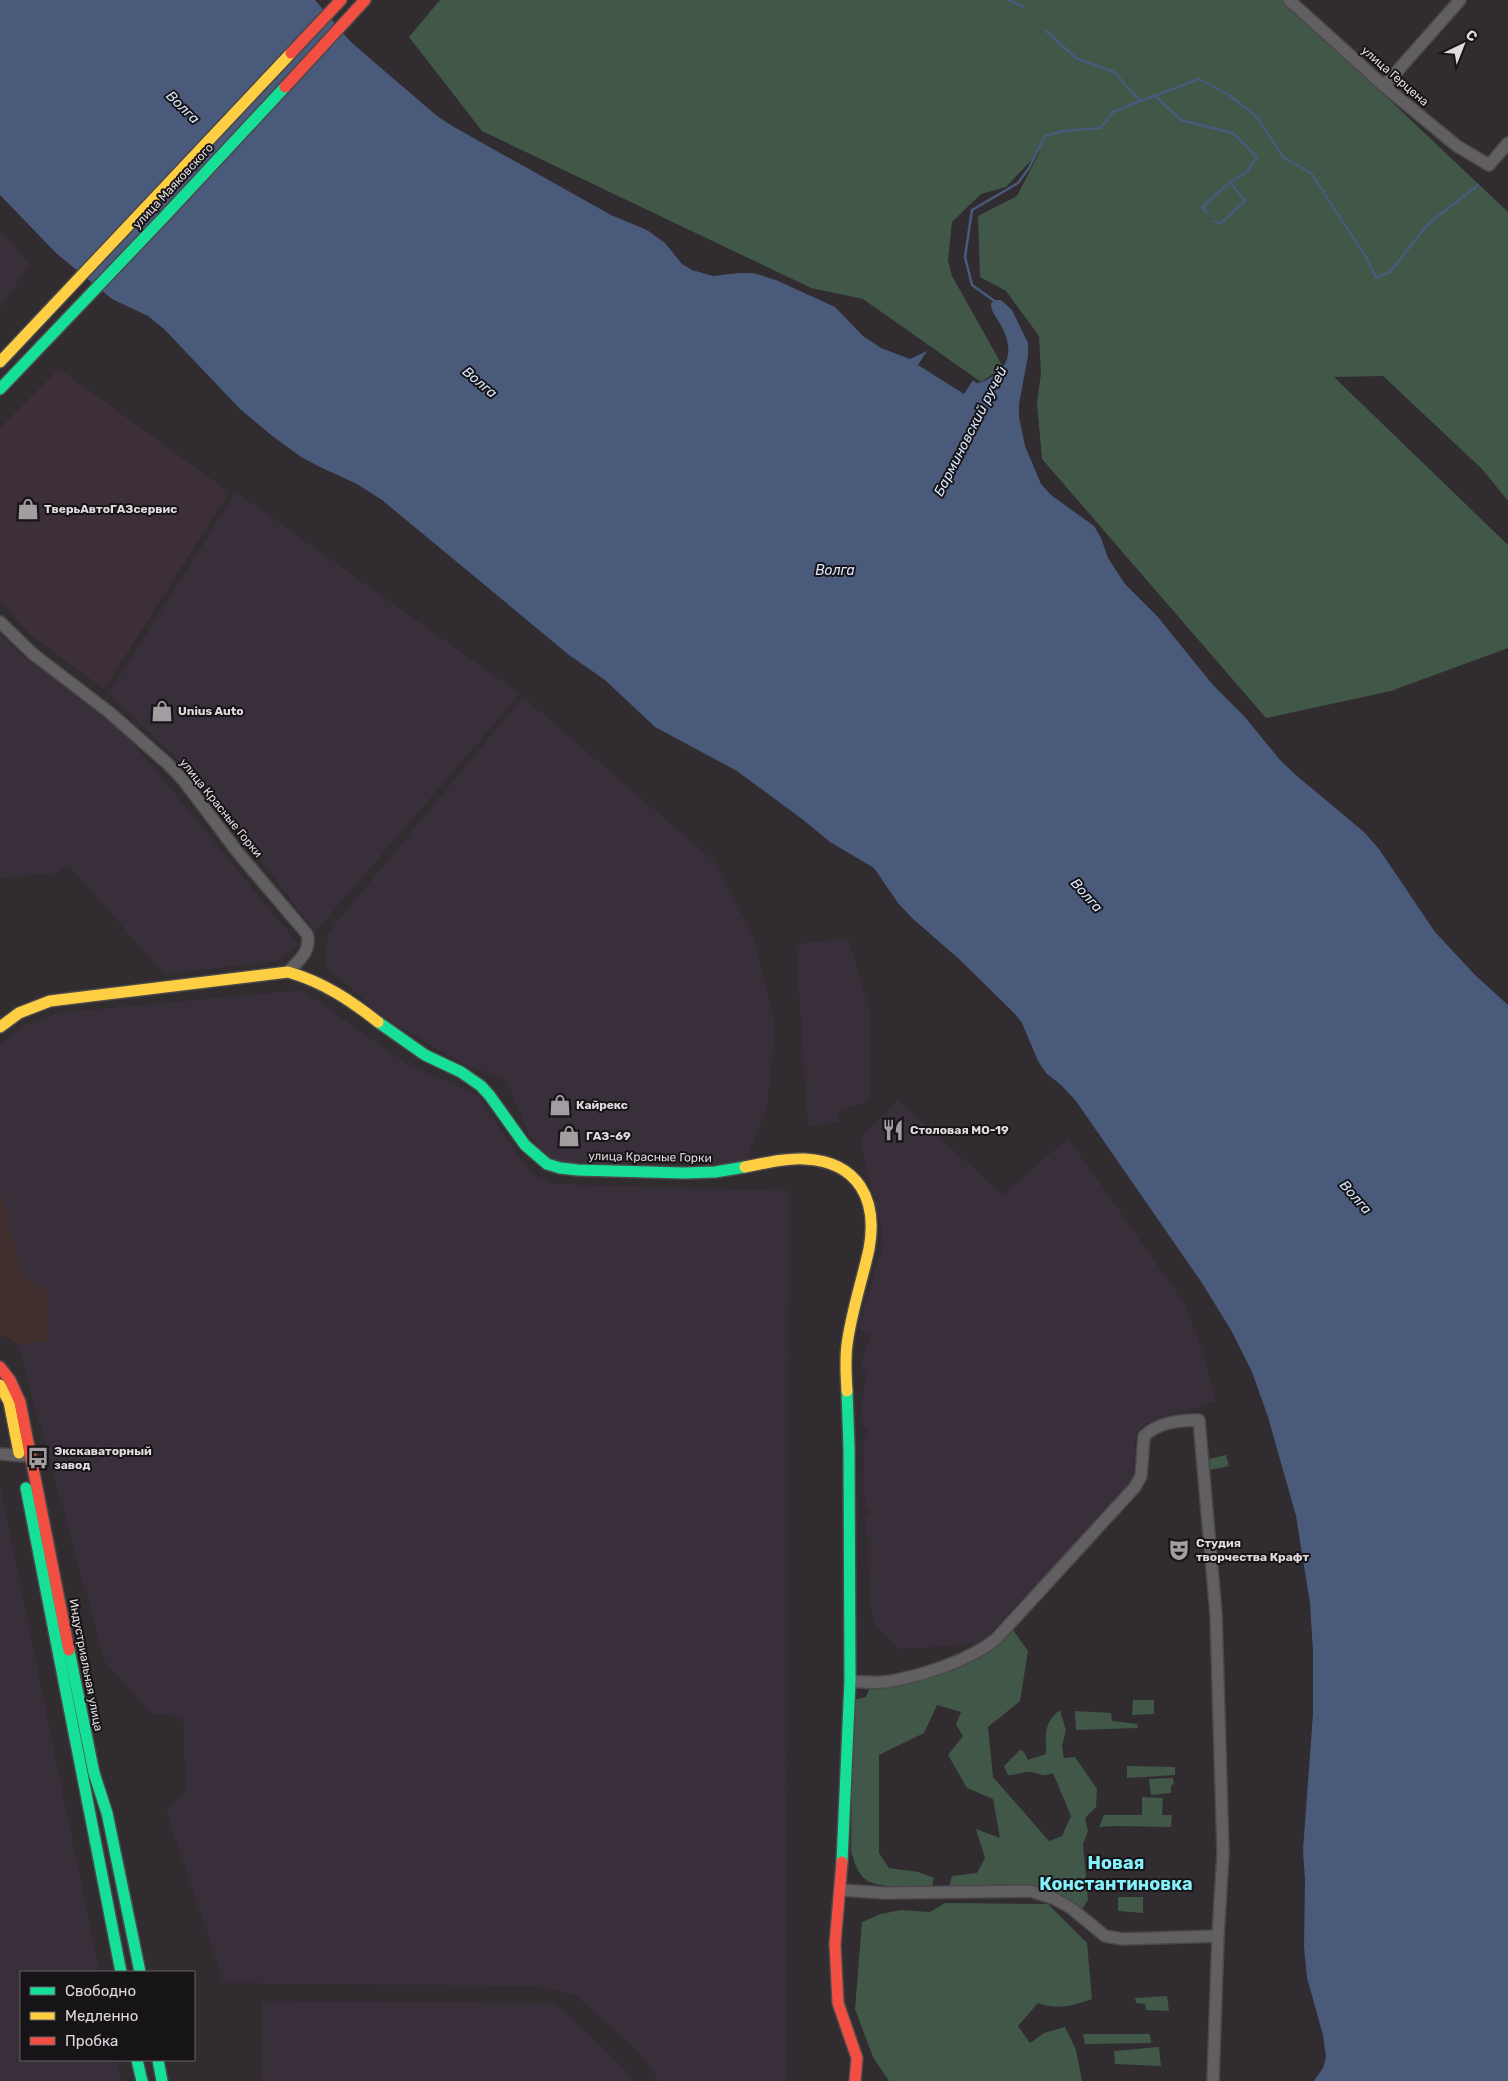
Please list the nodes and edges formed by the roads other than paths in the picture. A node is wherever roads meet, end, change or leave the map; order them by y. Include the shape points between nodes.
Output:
1 (340, 0) edge
2 (364, 0) edge
3 (1460, 0) edge
4 (1292, 1) edge
5 (1384, 86) junction
6 (1508, 143) edge
7 (0, 362) edge
8 (0, 389) edge
9 (0, 622) edge
10 (288, 972) junction
11 (0, 1026) edge
12 (0, 1367) edge
13 (0, 1385) edge
14 (0, 1454) edge
15 (25, 1456) junction
16 (850, 1681) junction
17 (841, 1890) junction
18 (1218, 1936) junction
19 (121, 1971) edge
20 (140, 1971) edge
21 (138, 2061) edge
22 (158, 2061) edge
23 (142, 2081) edge
24 (162, 2081) edge
25 (855, 2081) edge
26 (1213, 2081) edge

1 - 7 street, улица Маяковского
2 - 8 street, улица Маяковского
3 - 5 street
4 - 5 street, улица Герцена
5 - 6 street, улица Герцена via 1457,146 1489,166
9 - 10 street, улица Красные Горки via 33,654 109,712 184,782 239,854 307,934 304,954
10 - 11 street, улица Красные Горки via 50,1001 19,1013
10 - 16 street, улица Красные Горки via 331,988 426,1055 475,1080 490,1095 529,1150 547,1164 582,1170 697,1173 813,1159 833,1164 858,1182 869,1203 869,1247 848,1345 846,1373
12 - 15 street, Индустриальная улица via 18,1398
13 - 15 street, Индустриальная улица via 9,1402
14 - 15 street
15 - 19 street, Индустриальная улица
15 - 20 street, Индустриальная улица
16 - 17 street, улица Красные Горки
16 - 18 street via 895,1681 928,1672 984,1649 1135,1487 1141,1476 1144,1436 1151,1429 1171,1422 1199,1420 1216,1614 1223,1853
17 - 18 street via 885,1893 1030,1891 1071,1908 1095,1929 1112,1938
17 - 25 street, улица Красные Горки via 835,1944 838,2003 857,2058
18 - 26 street
21 - 23 street
22 - 24 street

